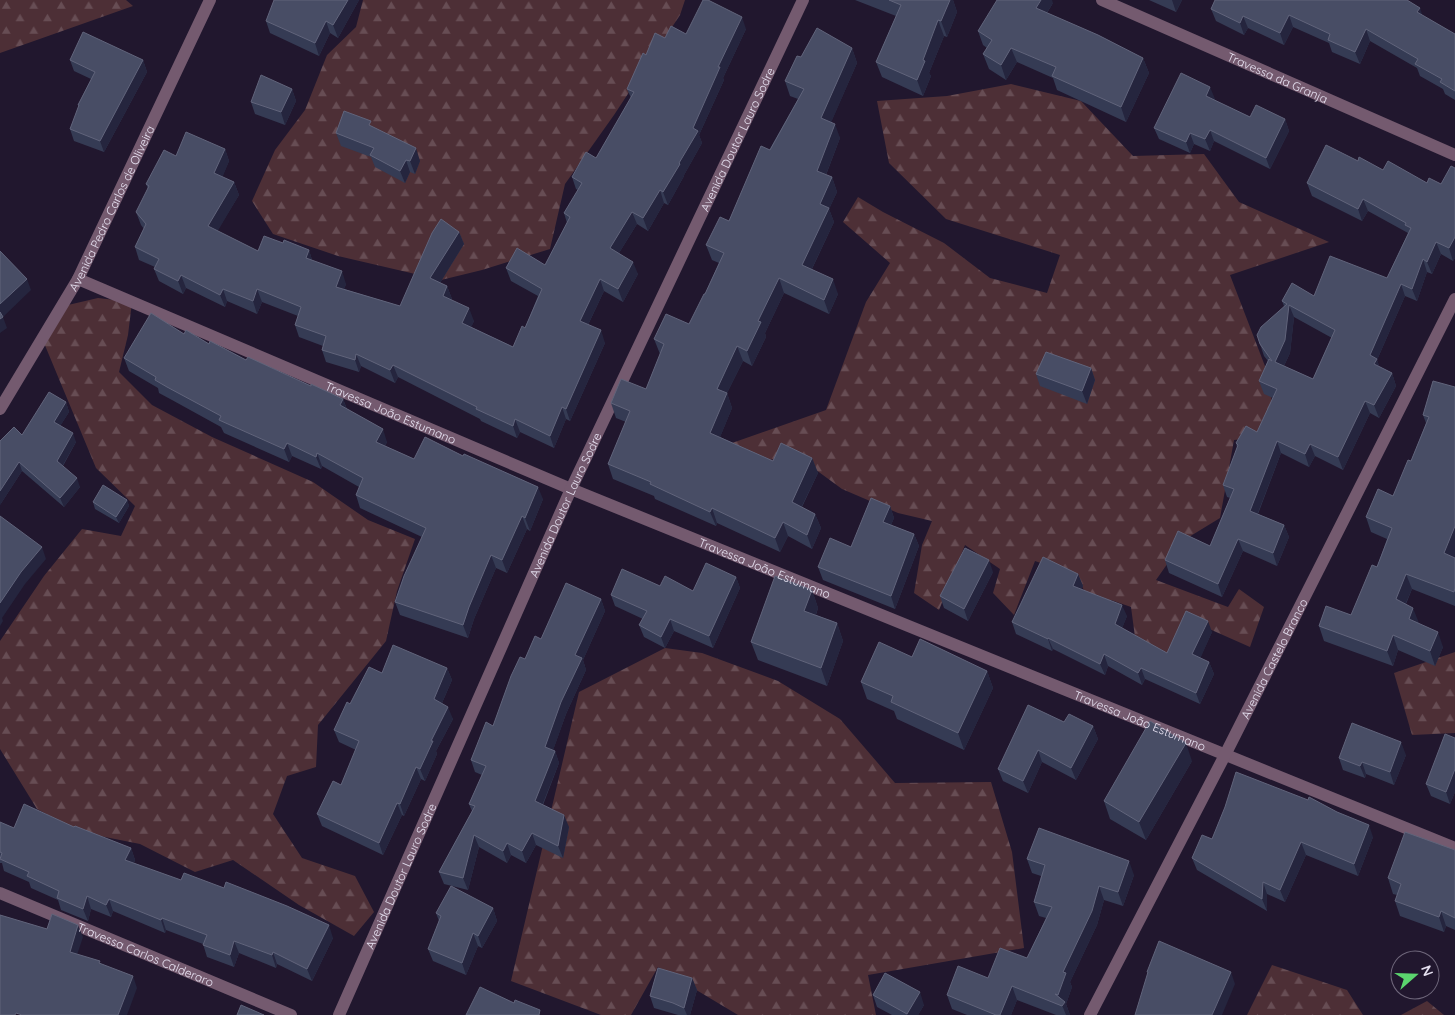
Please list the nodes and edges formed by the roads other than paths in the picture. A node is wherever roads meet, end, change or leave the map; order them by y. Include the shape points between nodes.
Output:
1 (210, 0) edge
2 (803, 0) edge
3 (1102, 0) edge
4 (1455, 155) edge
5 (78, 279) junction
6 (1455, 299) edge
7 (0, 409) edge
8 (571, 489) junction
9 (1225, 755) junction
10 (1455, 848) edge
11 (0, 893) edge
12 (290, 1015) edge
13 (339, 1015) edge
14 (1090, 1015) edge

1 - 5 street, Avenida Pedro Carlos de Oliveira
2 - 8 street, Avenida Doutor Lauro Sodre
3 - 4 street, Travessa da Granja
5 - 7 street, Avenida Pedro Carlos de Oliveira
5 - 8 street, Travessa João Estumano
6 - 9 street, Avenida Castelo Branco
8 - 9 street, Travessa João Estumano
8 - 13 street, Avenida Doutor Lauro Sodre
9 - 10 street, Travessa João Estumano
9 - 14 street, Avenida Castelo Branco
11 - 12 street, Travessa Carlos Calderaro

